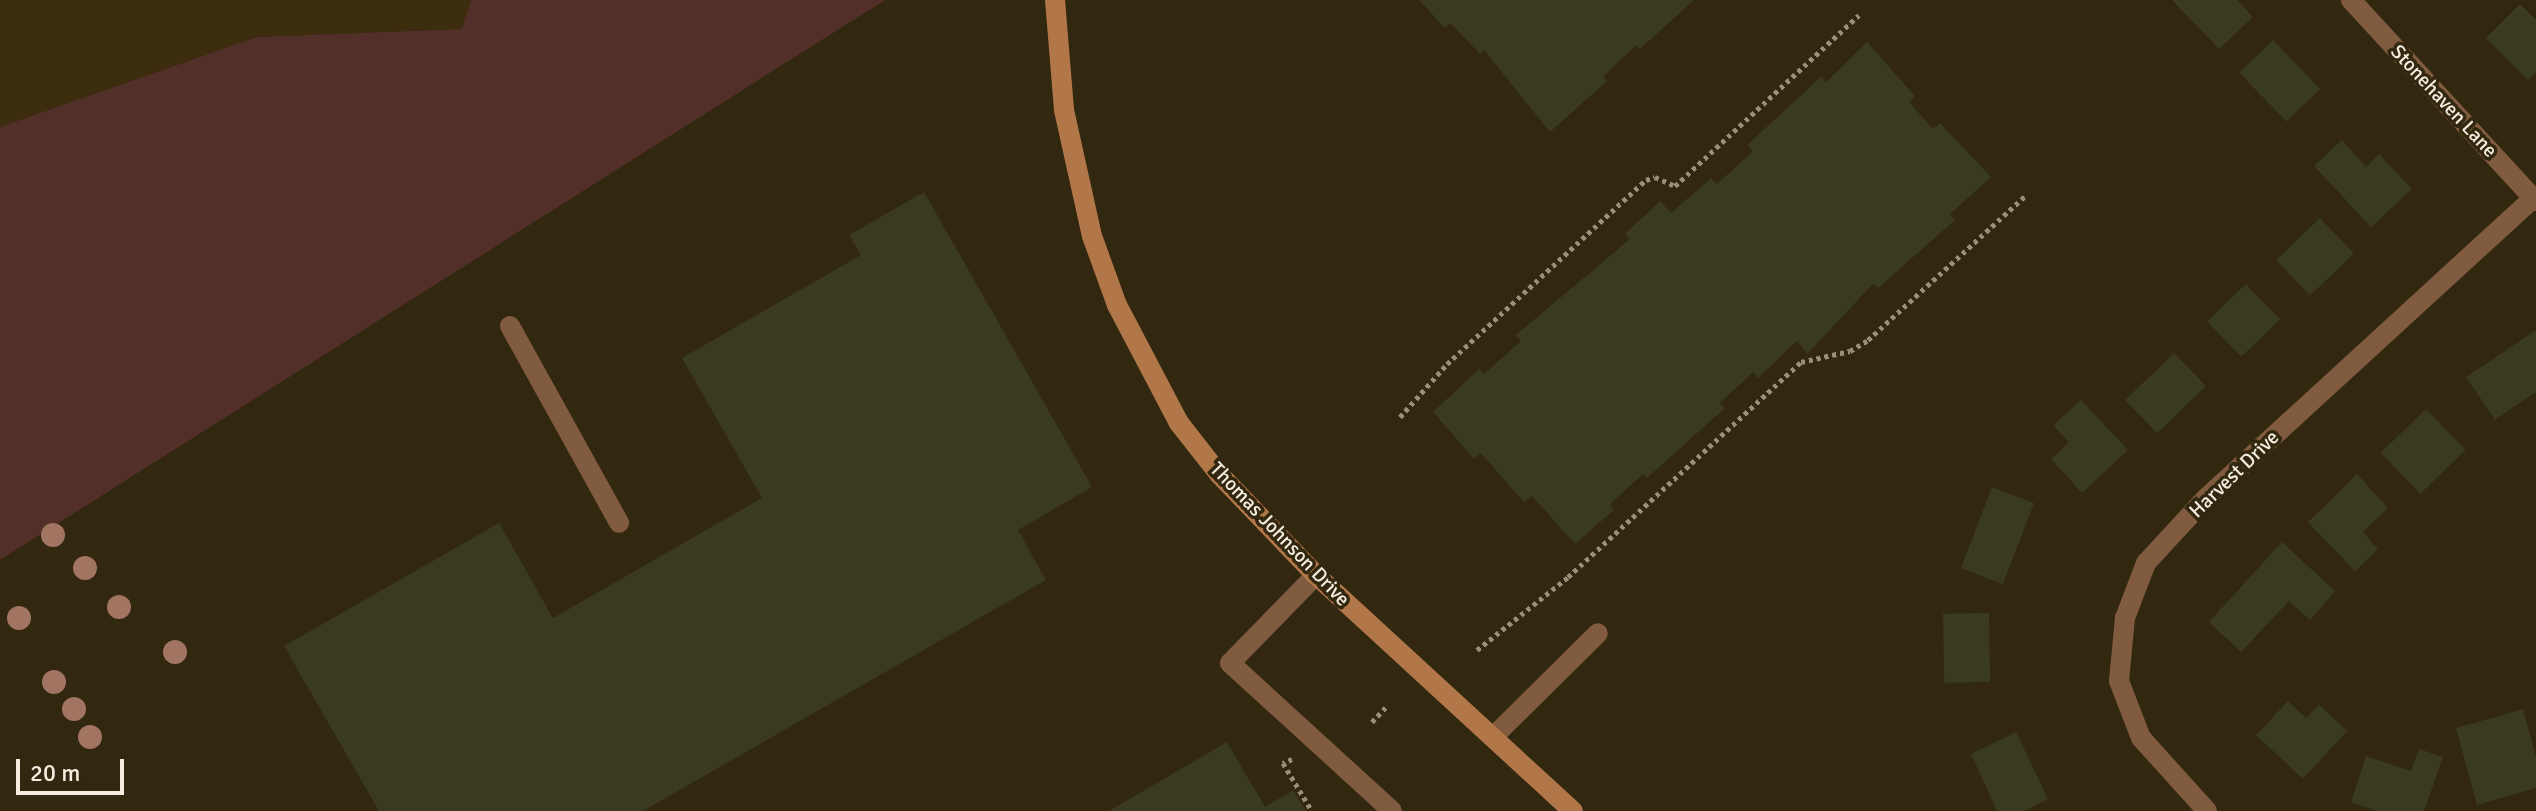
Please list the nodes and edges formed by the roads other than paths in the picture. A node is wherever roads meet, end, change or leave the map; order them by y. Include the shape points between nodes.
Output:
1 (1055, 0) edge
2 (2351, 0) edge
3 (2535, 200) edge
4 (510, 326) dead end
5 (619, 523) dead end
6 (1316, 575) junction
7 (1598, 633) dead end
8 (1494, 736) junction
9 (1392, 811) edge
10 (1573, 811) edge
11 (2207, 811) edge

1 - 6 street, Thomas Johnson Drive via 1075,168 1117,305 1179,423 1219,474
2 - 3 street, Stonehaven Lane
3 - 11 street, Harvest Drive via 2206,498 2146,563 2125,618 2119,681 2141,738
4 - 5 street
6 - 8 street, Thomas Johnson Drive
6 - 9 street via 1230,663
7 - 8 street
8 - 10 street, Thomas Johnson Drive

